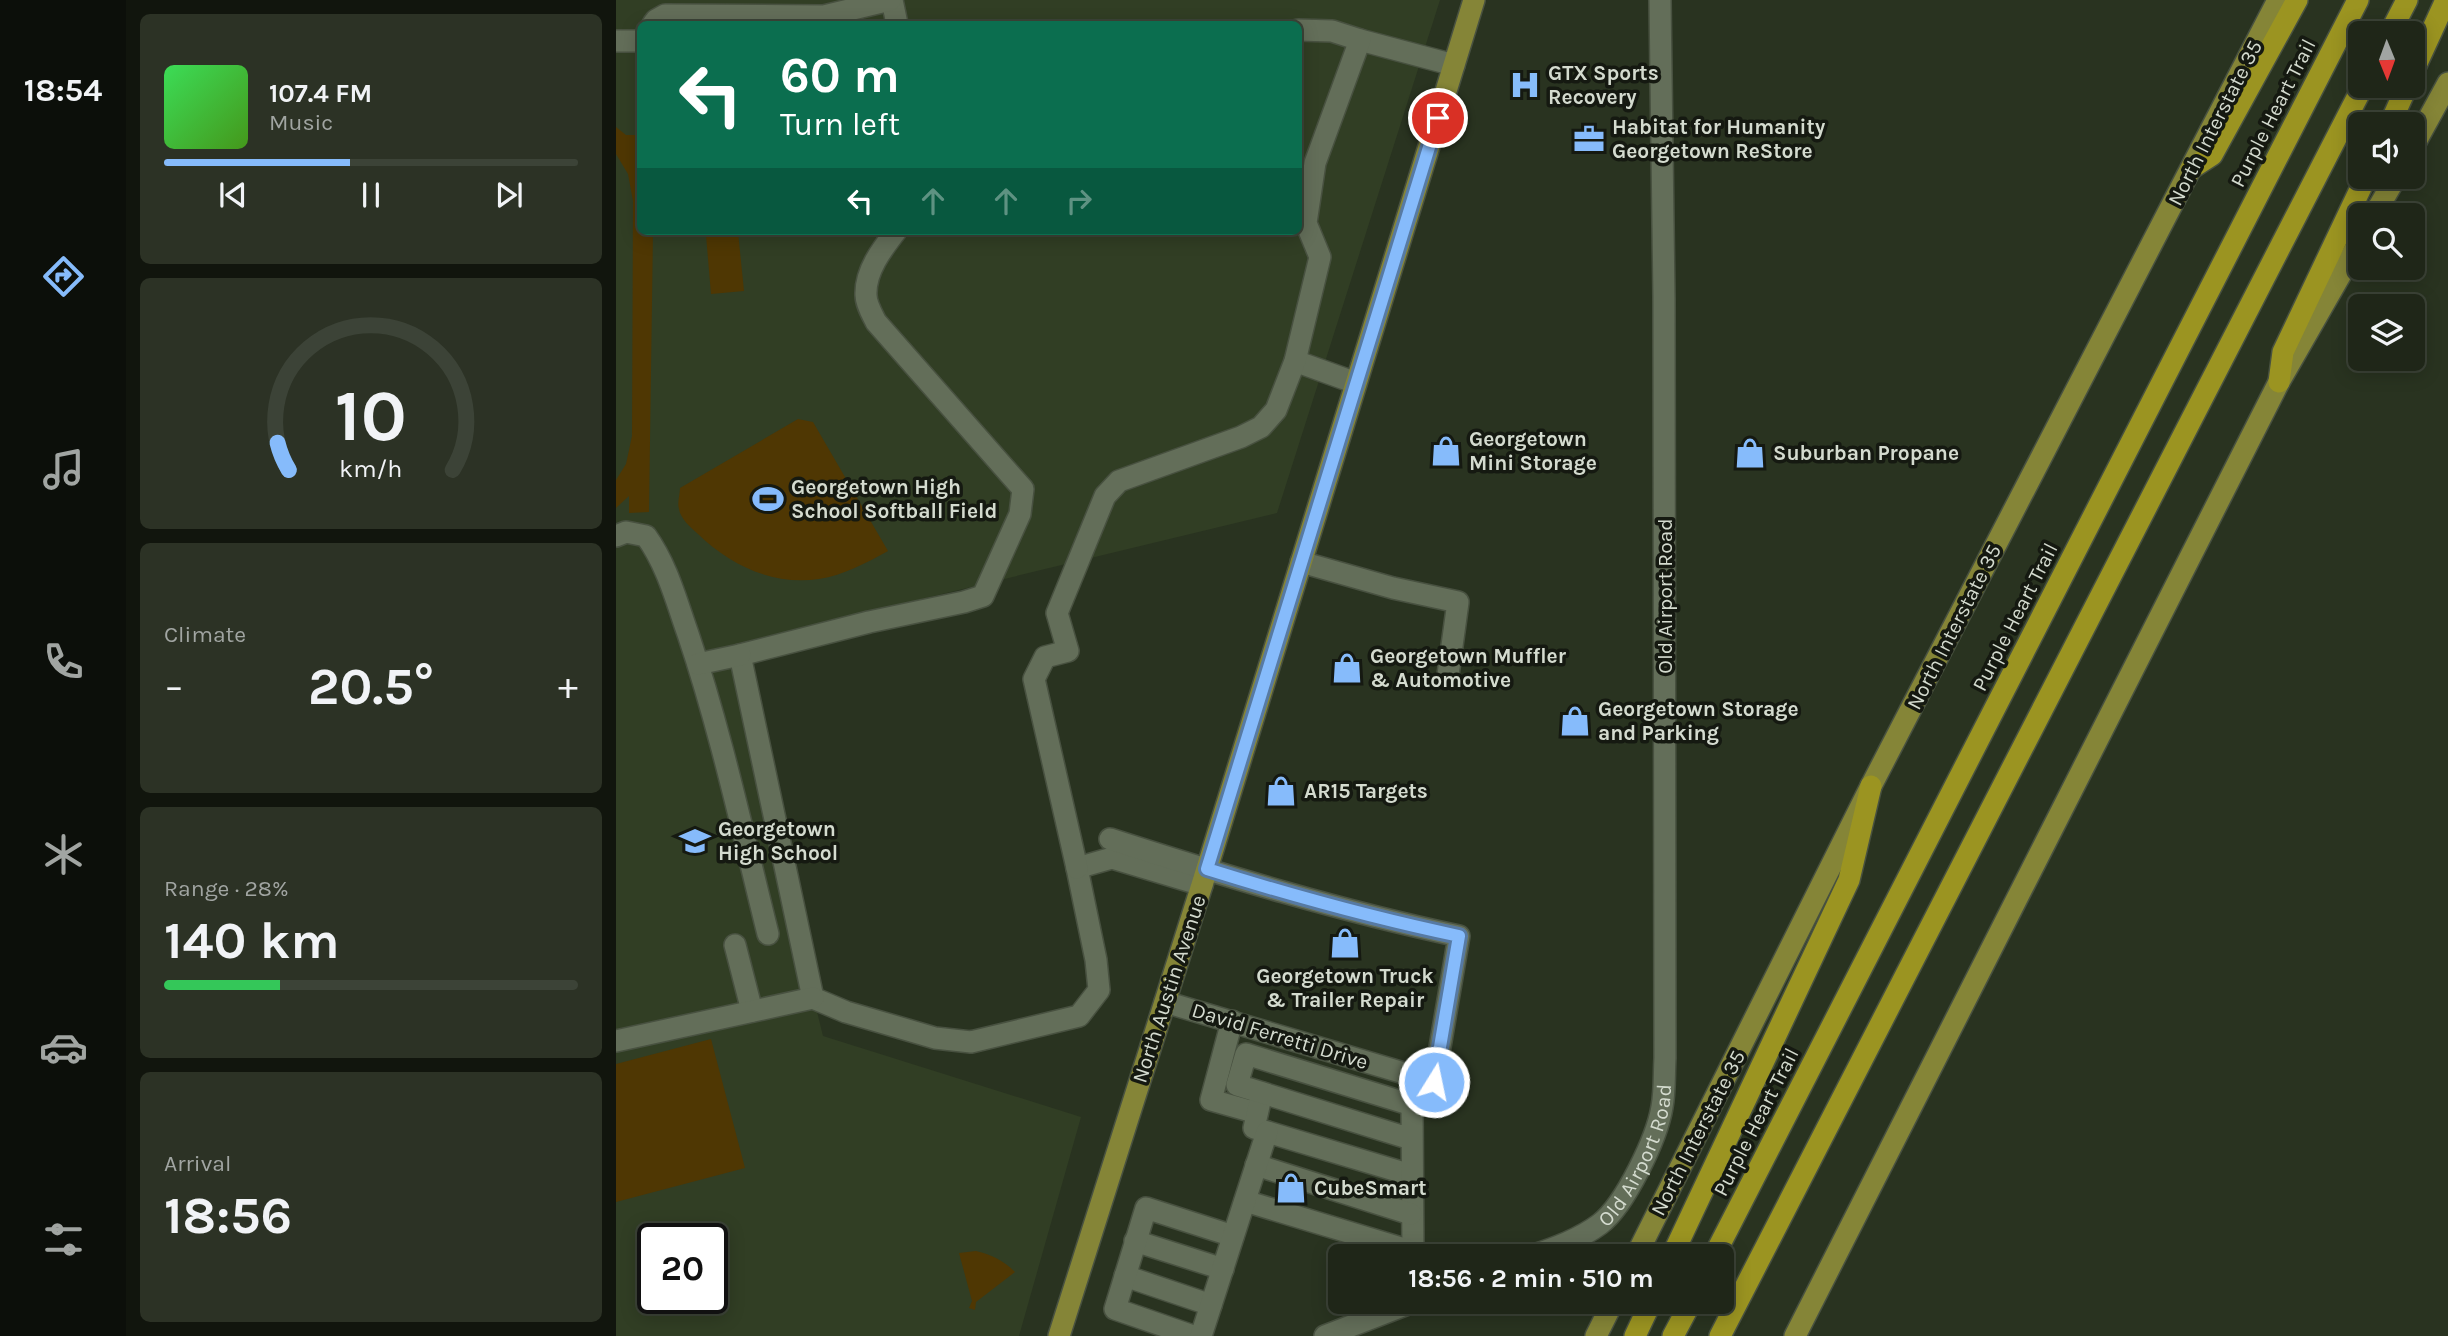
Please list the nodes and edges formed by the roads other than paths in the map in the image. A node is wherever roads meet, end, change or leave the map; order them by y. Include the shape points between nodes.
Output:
1 (891, 0) edge
2 (1474, 0) edge
3 (1660, 0) edge
4 (2278, 0) edge
5 (2297, 0) edge
6 (2358, 0) edge
7 (2407, 0) edge
8 (2446, 0) edge
9 (749, 20) edge
10 (655, 21) edge
11 (896, 21) edge
12 (2396, 21) edge
13 (1302, 30) edge
14 (1360, 40) junction
15 (616, 41) edge
16 (637, 41) edge
17 (2426, 44) edge
18 (1454, 65) junction
19 (2448, 83) edge
20 (2357, 98) edge
21 (2425, 125) edge
22 (1307, 159) edge
23 (2192, 168) junction
24 (2360, 189) edge
25 (893, 235) edge
26 (2348, 262) edge
27 (1295, 361) junction
28 (2279, 382) junction
29 (1356, 383) junction
30 (616, 536) edge
31 (1301, 562) junction
32 (740, 655) junction
33 (698, 664) junction
34 (1448, 675) dead end
35 (1871, 786) junction
36 (1077, 868) junction
37 (1205, 877) junction
38 (768, 934) dead end
39 (735, 945) dead end
40 (813, 998) junction
41 (1165, 1002) junction
42 (752, 1010) junction
43 (1232, 1021) junction
44 (616, 1041) edge
45 (1260, 1103) junction
46 (1267, 1132) junction
47 (1411, 1139) junction
48 (1256, 1165) junction
49 (1411, 1175) junction
50 (1245, 1201) junction
51 (1411, 1214) junction
52 (1233, 1236) junction
53 (1135, 1241) junction
54 (1380, 1244) edge
55 (1412, 1244) edge
56 (1564, 1244) edge
57 (1642, 1244) edge
58 (1678, 1244) edge
59 (1720, 1244) edge
60 (1223, 1269) junction
61 (1125, 1276) junction
62 (1211, 1305) junction
63 (1382, 1314) edge
64 (1607, 1314) edge
65 (1645, 1314) edge
66 (1685, 1314) edge
67 (1059, 1336) edge
68 (1193, 1336) edge
69 (1201, 1336) edge
70 (1325, 1336) edge
71 (1596, 1336) edge
72 (1635, 1336) edge
73 (1673, 1336) edge
74 (1720, 1336) edge
75 (1795, 1336) edge

1 - 9 street via 824,16
1 - 11 street
2 - 18 main road, North Austin Avenue
3 - 56 street, Old Airport Road via 1665,507 1662,1107 1652,1141 1621,1202 1600,1224
4 - 23 main road, North Interstate 35
5 - 23 highway via 2212,155
6 - 59 highway, Purple Heart Trail
7 - 12 highway
8 - 17 highway
9 - 10 street via 665,16
13 - 14 street via 1332,31
14 - 18 street
14 - 22 street
15 - 16 street
18 - 29 main road, North Austin Avenue
19 - 21 main road
20 - 74 highway
22 - 27 street via 1306,223 1320,257
23 - 35 main road, North Interstate 35
24 - 28 highway via 2283,352
25 - 32 street via 867,279 866,298 876,321 1023,489 1020,514 983,596
26 - 28 main road
27 - 29 street
27 - 36 street via 1276,410 1261,427 1119,481 1105,496 1057,613 1068,651 1045,657 1034,679
28 - 75 main road
29 - 31 main road, North Austin Avenue
30 - 33 street via 626,532 646,536 659,554
31 - 34 street via 1458,602
31 - 37 main road, North Austin Avenue
32 - 33 street
32 - 40 street
33 - 38 street
35 - 57 main road, North Interstate 35
35 - 58 highway via 1849,880
36 - 37 street via 1111,849
36 - 40 street via 1099,990 1079,1016 971,1042 935,1038
37 - 41 main road, North Austin Avenue
37 - 43 street, David Ferretti Drive via 1459,936 1434,1082
39 - 42 street
40 - 42 street
41 - 43 street, David Ferretti Drive
41 - 67 main road, North Austin Avenue
42 - 44 street
43 - 45 street via 1211,1100
45 - 46 street via 1254,1128
45 - 47 street
45 - 47 street via 1237,1085 1246,1054 1412,1105
46 - 48 street
46 - 49 street
47 - 49 street
48 - 50 street
48 - 51 street
49 - 51 street
50 - 52 street
50 - 54 street
51 - 55 street
52 - 53 street via 1146,1208
52 - 60 street
53 - 60 street
53 - 61 street
60 - 62 street
61 - 62 street
61 - 68 street via 1115,1309
62 - 69 street
63 - 70 street
64 - 71 main road
65 - 72 highway
66 - 73 highway

